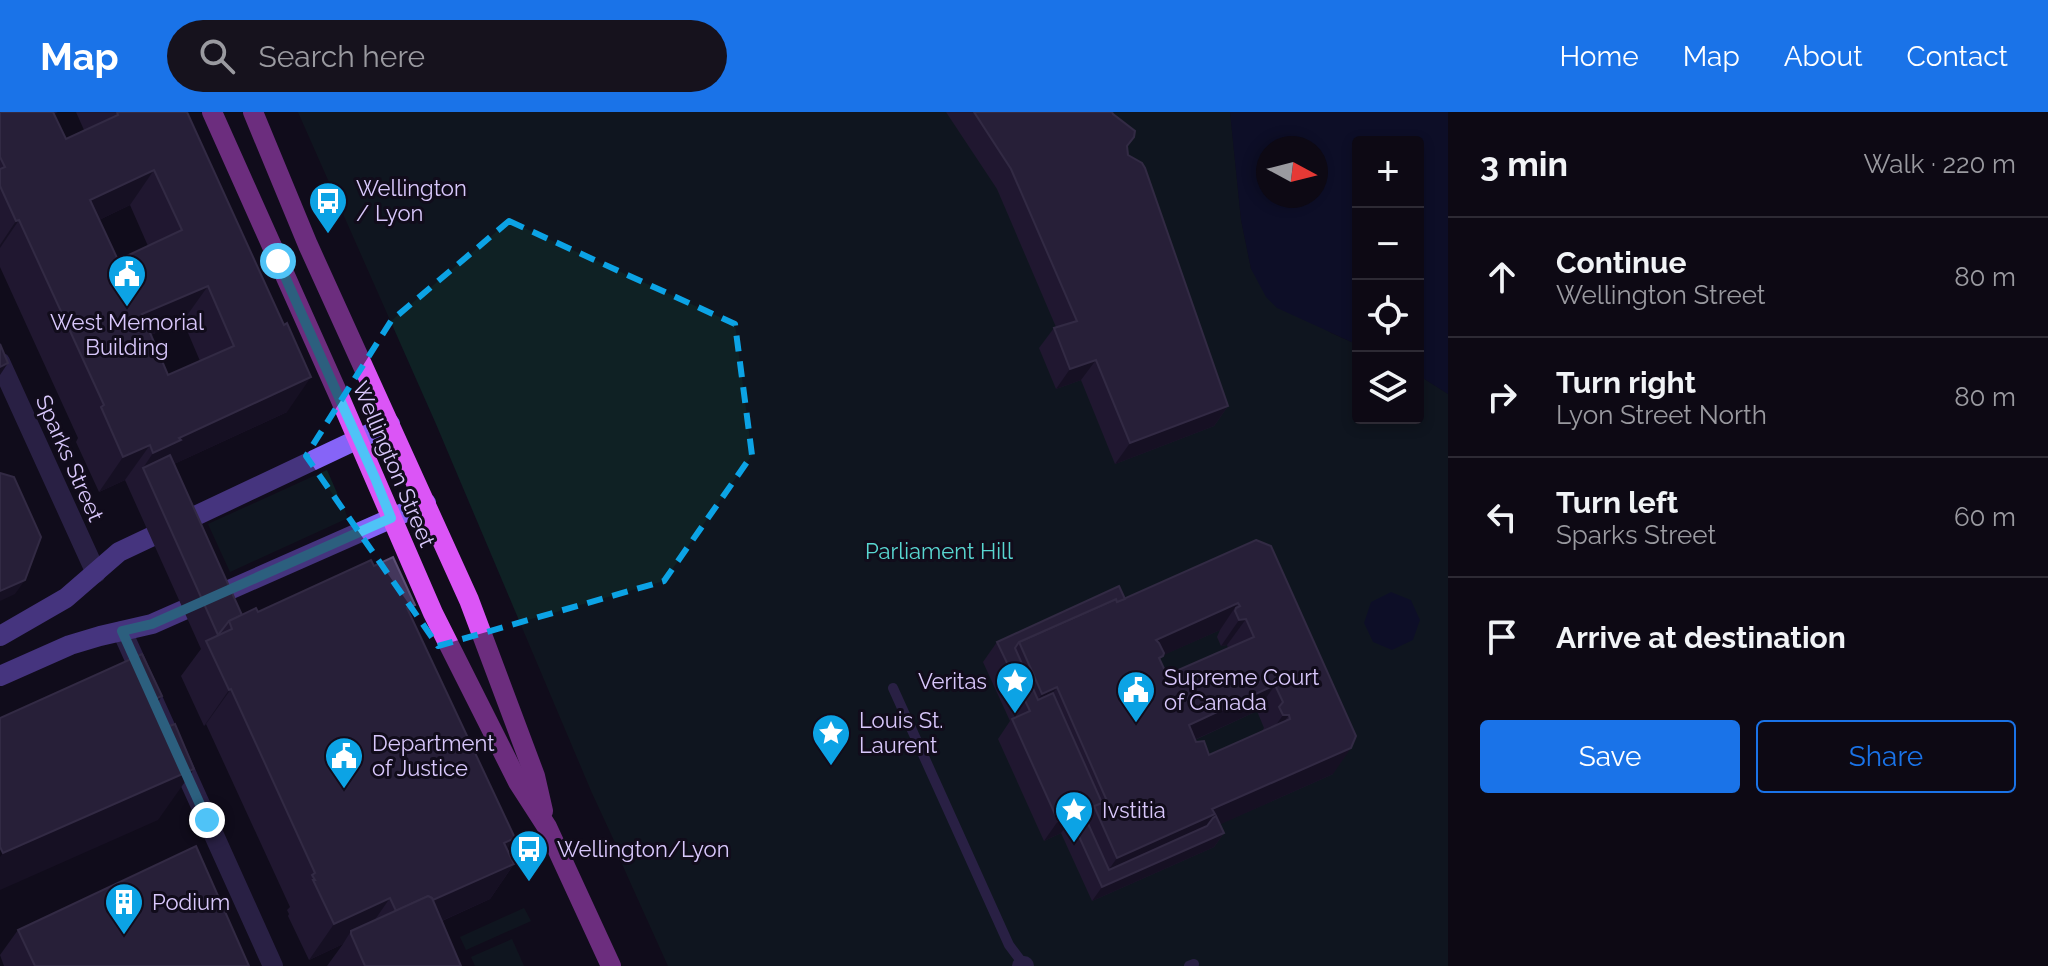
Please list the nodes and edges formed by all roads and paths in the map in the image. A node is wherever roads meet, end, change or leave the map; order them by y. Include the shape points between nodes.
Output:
1 (212, 112) edge
2 (253, 112) edge
3 (0, 362) edge
4 (390, 424) junction
5 (357, 438) junction
6 (426, 503) junction
7 (391, 518) junction
8 (96, 573) junction
9 (122, 631) junction
10 (0, 636) edge
11 (0, 676) edge
12 (893, 688) dead end
13 (547, 827) junction
14 (273, 966) edge
15 (611, 966) edge
16 (1023, 966) edge

1 - 5 main road, Wellington Street
2 - 4 main road, Wellington Street
3 - 8 street, Sparks Street
4 - 5 street
4 - 6 main road, Wellington Street
5 - 7 main road, Wellington Street
5 - 8 street via 119,552
6 - 7 street
6 - 13 main road, Wellington Street via 535,776
7 - 9 street via 152,624
7 - 13 main road, Wellington Street via 518,782
8 - 10 street via 66,598
9 - 11 street via 70,645
9 - 14 street
12 - 16 lane via 1005,937
13 - 15 main road, Wellington Street

